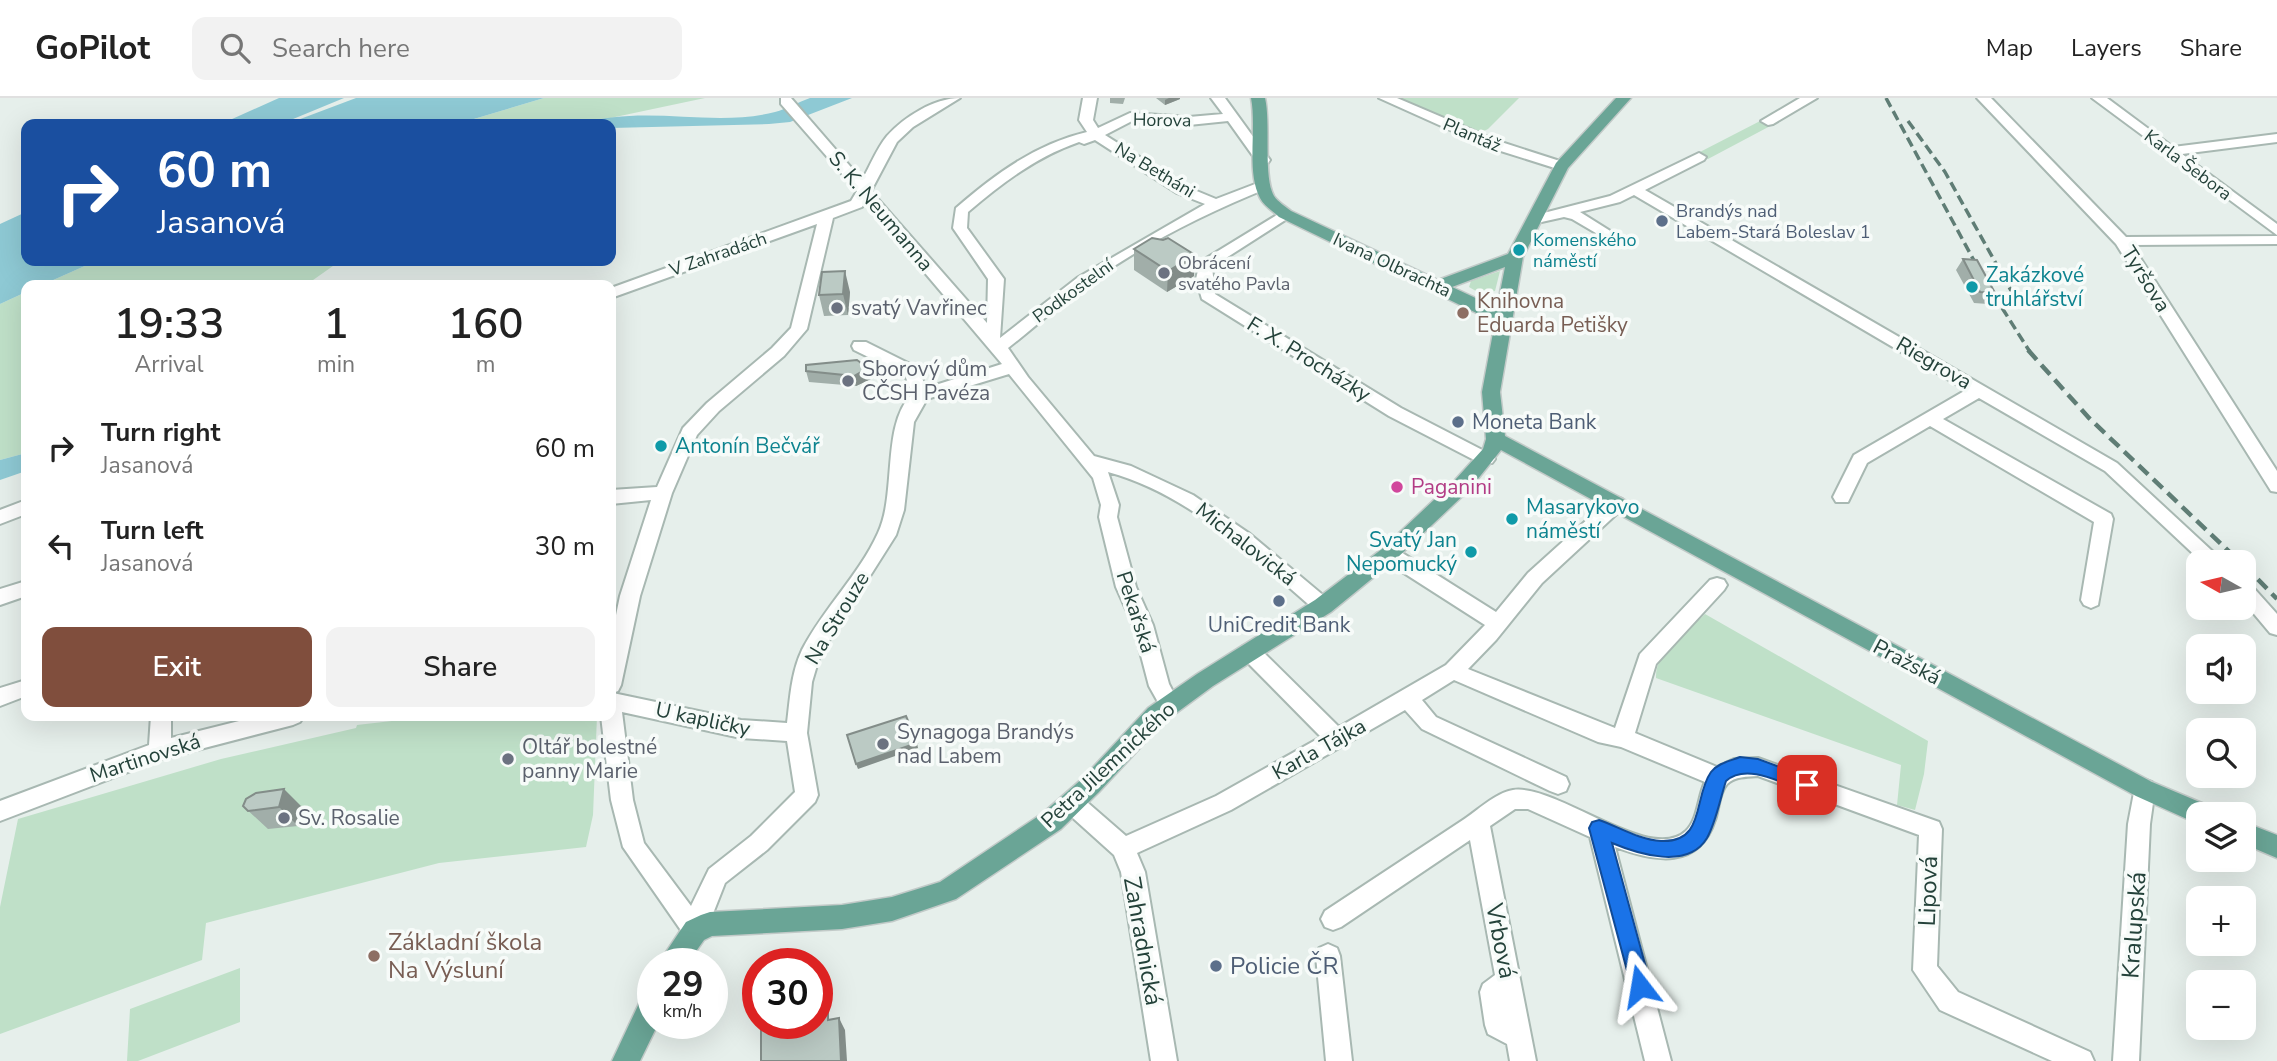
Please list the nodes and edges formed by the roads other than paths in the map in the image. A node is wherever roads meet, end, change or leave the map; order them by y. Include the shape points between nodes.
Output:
1 (953, 98) edge
2 (1090, 98) edge
3 (1218, 98) edge
4 (1258, 98) edge
5 (1386, 98) edge
6 (1624, 98) edge
7 (1810, 98) edge
8 (1983, 98) edge
9 (2099, 98) edge
10 (786, 101) dead end
11 (1232, 117) junction
12 (1768, 121) dead end
13 (1095, 134) junction
14 (2277, 138) edge
15 (2170, 152) junction
16 (1699, 157) dead end
17 (1263, 160) junction
18 (1561, 166) junction
19 (1030, 168) dead end
20 (1263, 185) junction
21 (1634, 190) junction
22 (865, 191) junction
23 (1216, 204) junction
24 (1564, 212) junction
25 (1285, 214) junction
26 (826, 216) junction
27 (1537, 219) junction
28 (2277, 231) edge
29 (2277, 240) edge
30 (2122, 241) junction
31 (1618, 242) dead end
32 (1515, 257) junction
33 (1438, 286) junction
34 (616, 291) edge
35 (1503, 319) junction
36 (995, 343) junction
37 (860, 346) dead end
38 (1013, 367) junction
39 (1980, 390) junction
40 (921, 396) junction
41 (1932, 420) junction
42 (1496, 439) junction
43 (1486, 458) junction
44 (1091, 461) junction
45 (2277, 486) edge
46 (663, 493) junction
47 (616, 497) edge
48 (1842, 497) dead end
49 (1616, 504) junction
50 (21, 509) edge
51 (0, 517) edge
52 (2203, 550) edge
53 (1382, 558) junction
54 (1717, 585) dead end
55 (21, 590) edge
56 (0, 597) edge
57 (2091, 600) dead end
58 (2256, 603) edge
59 (1323, 606) junction
60 (1497, 623) junction
61 (2277, 627) edge
62 (616, 650) edge
63 (1250, 652) junction
64 (1453, 671) junction
65 (21, 690) edge
66 (0, 697) edge
67 (1406, 699) junction
68 (616, 702) edge
69 (1170, 705) junction
70 (161, 721) edge
71 (273, 721) edge
72 (612, 721) edge
73 (796, 733) junction
74 (1623, 738) junction
75 (1338, 739) junction
76 (160, 750) junction
77 (1718, 777) junction
78 (1558, 784) dead end
79 (2144, 789) junction
80 (1072, 803) junction
81 (2186, 808) edge
82 (0, 811) edge
83 (1478, 821) junction
84 (1599, 828) junction
85 (2256, 838) edge
86 (2277, 847) edge
87 (1123, 848) junction
88 (1334, 919) dead end
89 (695, 931) junction
90 (683, 948) edge
91 (1328, 956) dead end
92 (637, 1038) edge
93 (626, 1061) edge
94 (1164, 1061) edge
95 (1339, 1061) edge
96 (1523, 1061) edge
97 (1658, 1061) edge
98 (2081, 1061) edge
99 (2126, 1061) edge

1 - 22 street via 908,124 891,140
2 - 13 street via 1086,120
3 - 11 street
4 - 17 main road
5 - 18 street, Plantáž via 1493,144
6 - 18 main road
7 - 12 street
8 - 30 street, Tyršova
9 - 15 street, Karla Šebora
10 - 22 street, S. K. Neumanna
11 - 13 street, Horova via 1189,121 1130,117
11 - 17 street
13 - 19 street
13 - 23 street, Na Betháni via 1182,190
13 - 36 street via 1075,137 1000,176 961,211 960,228 996,279
14 - 15 street
15 - 28 street, Karla Šebora
16 - 21 street
17 - 20 main road
18 - 27 main road
20 - 23 street, Podkostelní
20 - 25 main road, Ivana Olbrachta via 1268,198
21 - 24 street
21 - 39 street, Riegrova
22 - 26 street, V Zahradách via 857,204
22 - 36 street, S. K. Neumanna
23 - 36 street, Podkostelní via 1083,281
24 - 27 street
24 - 31 street
25 - 33 main road, Ivana Olbrachta
25 - 43 street, F. X. Procházky via 1205,265 1209,296 1395,412
26 - 34 street, V Zahradách
26 - 46 street via 799,329 689,432
27 - 32 main road
29 - 30 street
30 - 45 street, Tyršova
32 - 33 main road
32 - 35 main road
33 - 35 main road, Ivana Olbrachta
35 - 42 main road via 1491,391
36 - 38 street, S. K. Neumanna
37 - 40 street via 912,372
38 - 40 street
38 - 44 street, S. K. Neumanna
39 - 41 street
39 - 52 street, Riegrova via 2111,467
40 - 73 street, Na Strouze via 905,422 895,510 887,535 808,661
41 - 48 street via 1860,459
41 - 57 street via 2104,519
42 - 43 main road
42 - 49 main road
43 - 53 main road
44 - 59 street, Michalovická via 1137,473 1190,499
44 - 69 street, Pekařská via 1110,505 1108,517 1126,587 1143,625 1159,686
46 - 47 street
46 - 62 street
49 - 60 street via 1535,578
49 - 79 main road, Pražská
50 - 51 street
53 - 59 main road, Petra Jilemnického
53 - 60 street
54 - 74 street via 1647,660
55 - 56 street
58 - 61 street
59 - 63 main road, Petra Jilemnického
60 - 64 street, Karla Tájka
63 - 69 main road, Petra Jilemnického
63 - 75 street
64 - 67 street, Karla Tájka
64 - 74 street via 1606,736
65 - 66 street
67 - 75 street, Karla Tájka
67 - 78 street via 1429,723
68 - 73 street, U kapličky via 741,729
69 - 80 main road, Petra Jilemnického
70 - 76 street
71 - 76 street, Martinovská
72 - 89 street via 622,800 634,847
73 - 89 street, Na Strouze via 807,795 759,843 717,876
74 - 77 street
75 - 87 street, Karla Tájka
76 - 82 street, Martinovská
77 - 84 street via 1699,835 1686,845 1662,850
77 - 98 street, Lipová via 1740,765 1758,767 1931,829 1925,971 1949,1001
79 - 81 main road, Pražská
79 - 99 street, Kralupská
80 - 87 street, Zahradnická
80 - 89 main road, Petra Jilemnického via 1036,833 930,898 842,918 724,921
83 - 84 street via 1511,800 1529,799
83 - 88 street
83 - 96 street, Vrbová via 1508,980 1492,992 1497,1025 1518,1036
84 - 97 street
85 - 86 main road
87 - 94 street, Zahradnická via 1133,872
89 - 90 main road
91 - 95 street
92 - 93 main road

